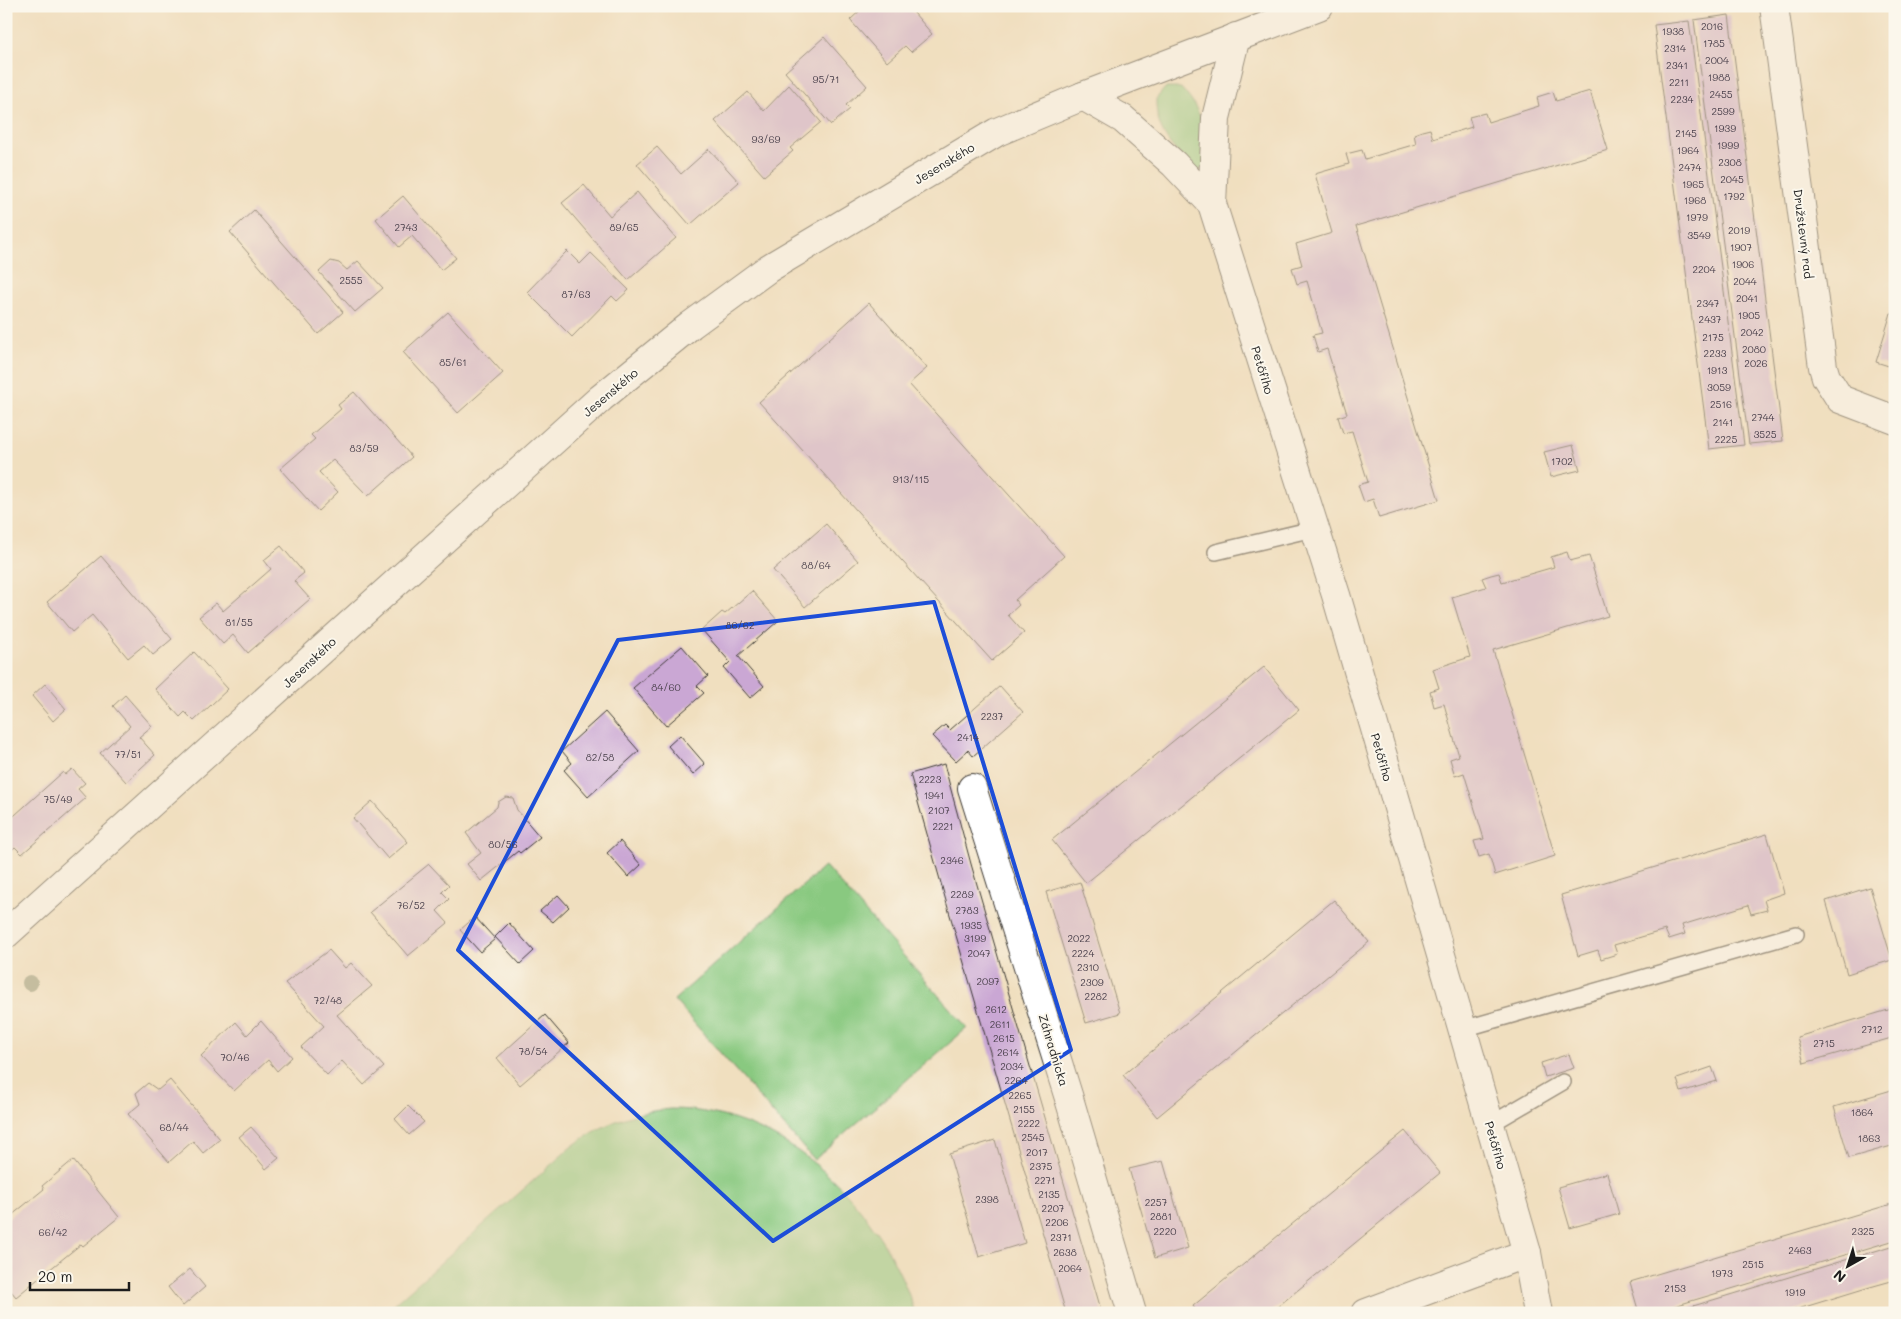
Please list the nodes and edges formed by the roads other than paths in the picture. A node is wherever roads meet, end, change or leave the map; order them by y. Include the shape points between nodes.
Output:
1 (1319, 6) edge
2 (1774, 6) edge
3 (1236, 37) junction
4 (1083, 96) junction
5 (1212, 204) junction
6 (1895, 420) edge
7 (1313, 529) junction
8 (1216, 552) dead end
9 (972, 788) dead end
10 (6, 934) edge
11 (1796, 934) dead end
12 (1463, 1029) junction
13 (1563, 1082) dead end
14 (1491, 1124) junction
15 (1527, 1253) junction
16 (1132, 1313) edge
17 (1366, 1313) edge
18 (1538, 1313) edge

1 - 3 street, Jesenského
2 - 6 street, Družstevný rad via 1823,367 1840,399
3 - 4 street, Jesenského
3 - 5 street, Petőfiho via 1216,118
4 - 5 street, Petőfiho via 1123,119 1174,164
4 - 10 street, Jesenského via 997,132 769,268 691,325 601,398
5 - 7 street, Petőfiho
7 - 8 lane
7 - 12 street, Petőfiho via 1336,595
9 - 16 street, Záhradnícka
11 - 12 lane
12 - 14 street, Petőfiho
13 - 14 lane
14 - 15 street, Petőfiho
15 - 17 street
15 - 18 street, Petőfiho

